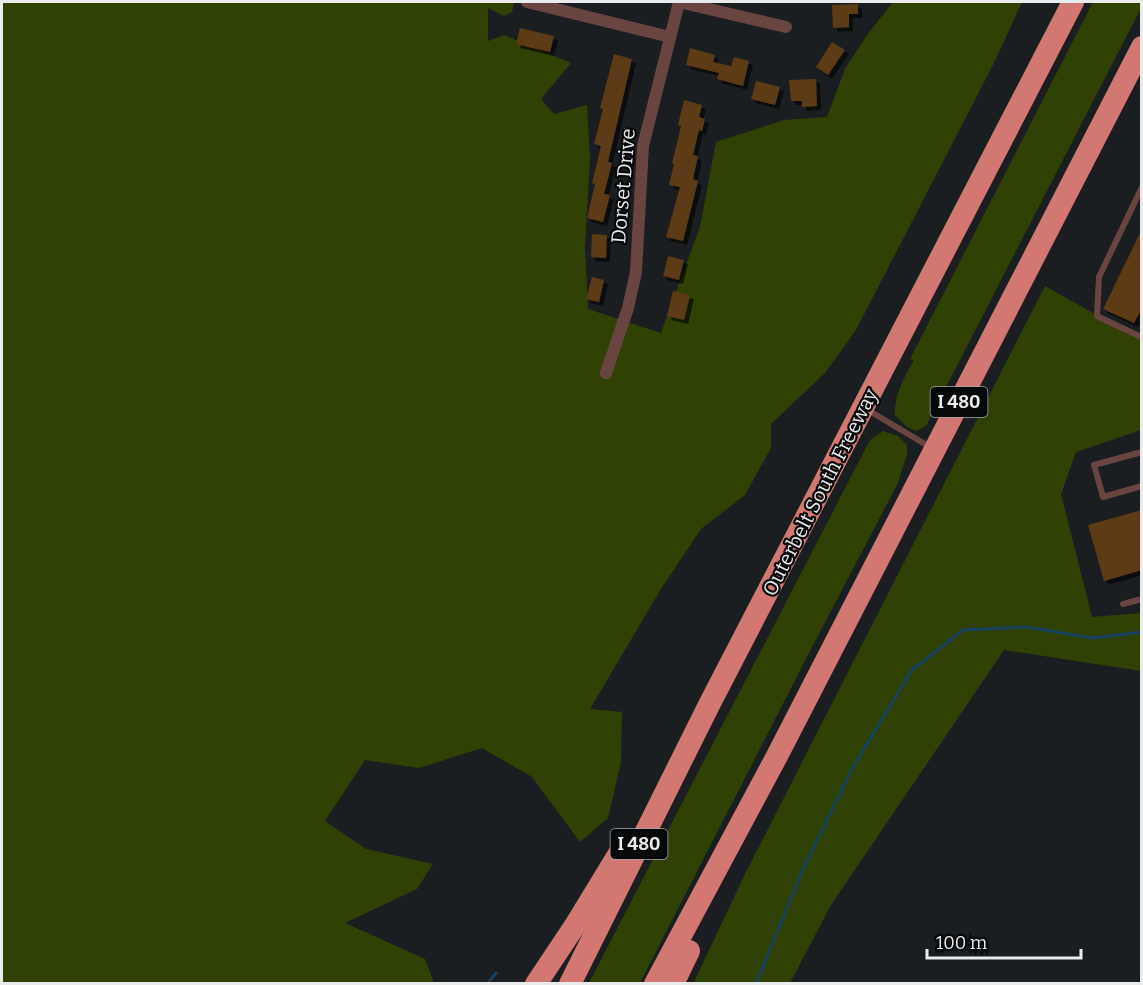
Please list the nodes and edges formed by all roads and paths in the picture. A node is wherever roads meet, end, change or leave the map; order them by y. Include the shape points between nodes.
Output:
1 (527, 2) edge
2 (679, 2) edge
3 (1073, 2) edge
4 (786, 27) dead end
5 (670, 37) junction
6 (1142, 47) edge
7 (1142, 187) edge
8 (1142, 335) edge
9 (606, 373) dead end
10 (863, 407) junction
11 (934, 450) junction
12 (1142, 452) edge
13 (1142, 486) edge
14 (1142, 598) edge
15 (1123, 603) dead end
16 (709, 705) junction
17 (777, 756) junction
18 (536, 984) edge
19 (570, 984) edge
20 (655, 984) edge
21 (673, 984) edge

1 - 5 street
2 - 4 street
2 - 5 street, Dorset Drive
3 - 10 highway, Outerbelt South Freeway / I 480
5 - 9 street, Dorset Drive via 643,146 636,272
6 - 11 highway, I 480
7 - 8 lane via 1099,277 1097,316
10 - 11 lane
10 - 16 highway, Outerbelt South Freeway / I 480
11 - 17 highway, I 480
12 - 13 lane via 1094,465 1103,497
14 - 15 lane
16 - 18 highway
16 - 19 highway, Outerbelt South Freeway / I 480
17 - 20 highway, I 480
17 - 21 highway via 733,860

